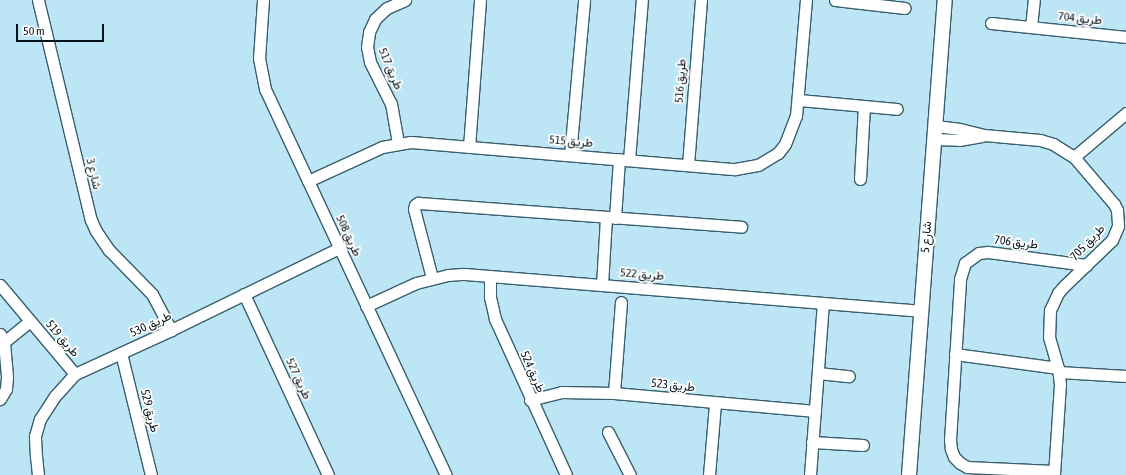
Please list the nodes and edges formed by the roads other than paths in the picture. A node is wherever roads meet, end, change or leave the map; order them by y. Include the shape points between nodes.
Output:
1 (38, 0) edge
2 (263, 0) edge
3 (405, 0) edge
4 (480, 0) edge
5 (584, 0) edge
6 (642, 0) edge
7 (701, 0) edge
8 (806, 0) edge
9 (835, 0) edge
10 (945, 0) edge
11 (1034, 0) edge
12 (905, 8) dead end
13 (991, 23) dead end
14 (1031, 27) junction
15 (1126, 37) edge
16 (799, 100) junction
17 (864, 106) junction
18 (897, 109) dead end
19 (1126, 113) edge
20 (935, 132) junction
21 (398, 143) junction
22 (469, 147) junction
23 (570, 155) junction
24 (1074, 157) junction
25 (624, 159) junction
26 (688, 165) junction
27 (860, 179) dead end
28 (308, 181) junction
29 (611, 217) junction
30 (741, 227) dead end
31 (339, 248) junction
32 (1086, 265) junction
33 (490, 276) junction
34 (432, 278) junction
35 (0, 285) edge
36 (602, 285) junction
37 (244, 294) junction
38 (621, 302) dead end
39 (823, 303) junction
40 (366, 306) junction
41 (921, 311) junction
42 (29, 322) junction
43 (171, 330) junction
44 (2, 338) edge
45 (122, 353) junction
46 (955, 354) junction
47 (1059, 370) junction
48 (818, 373) junction
49 (75, 374) junction
50 (849, 376) dead end
51 (1126, 376) edge
52 (614, 393) junction
53 (0, 398) edge
54 (530, 400) junction
55 (715, 403) junction
56 (815, 411) junction
57 (608, 432) dead end
58 (812, 442) junction
59 (863, 445) dead end
60 (1054, 473) edge
61 (38, 475) edge
62 (151, 475) edge
63 (328, 475) edge
64 (446, 475) edge
65 (566, 475) edge
66 (630, 475) edge
67 (709, 475) edge
68 (810, 475) edge
69 (908, 475) edge

1 - 43 street, شارع 3 via 91,220 110,250 152,294
2 - 28 street, طريق 508 via 259,58 261,74 265,89
3 - 21 street, طريق 517 via 387,8 375,18 369,32 367,47 370,62 391,104
4 - 22 street
5 - 23 street
6 - 25 street
7 - 26 street, طريق 516
8 - 16 street, طريق 515
9 - 12 street
10 - 20 street, شارع 5
11 - 14 street
13 - 14 street, طريق 704
14 - 15 street, طريق 704
16 - 17 street
16 - 26 street, طريق 515 via 792,130 785,144 769,160 747,168
17 - 18 street
17 - 27 street
19 - 24 street
20 - 24 street, طريق 705 via 960,140 984,135 1040,140 1053,144
20 - 41 street, شارع 5
21 - 22 street, طريق 515
21 - 28 street, طريق 515 via 382,147
22 - 23 street, طريق 515
23 - 25 street, طريق 515
24 - 32 street, طريق 705 via 1114,204 1119,218 1112,240
25 - 26 street, طريق 515
25 - 29 street
28 - 31 street, طريق 508
29 - 30 street
29 - 34 street via 418,203 414,209
29 - 36 street
31 - 37 street, طريق 530
31 - 40 street, طريق 508
32 - 46 street, طريق 706 via 988,252 971,257 963,267 960,279
32 - 47 street, طريق 705 via 1058,293 1050,310 1049,337
33 - 34 street, طريق 522 via 464,274
33 - 36 street, طريق 522
33 - 54 street, طريق 524 via 490,297 495,319
34 - 40 street, طريق 522
35 - 42 street, طريق 519
36 - 39 street, طريق 522
37 - 43 street, طريق 530
37 - 63 street, طريق 527
38 - 52 street
39 - 41 street, طريق 522
39 - 48 street
40 - 64 street, طريق 508
41 - 69 street, شارع 5
42 - 44 street, طريق 519
42 - 49 street, طريق 519
43 - 45 street, طريق 530
44 - 53 street, طريق 519 via 7,361 7,383
45 - 49 street, طريق 530
45 - 62 street, طريق 529
46 - 47 street
46 - 60 street, طريق 706 via 950,440 954,457 968,467
47 - 51 street
47 - 60 street, طريق 705
48 - 50 street
48 - 56 street
49 - 61 street, طريق 530 via 55,396 40,419 35,436
52 - 54 street, طريق 523 via 561,392
52 - 55 street, طريق 523
54 - 65 street, طريق 524
55 - 56 street, طريق 523
55 - 67 street
56 - 58 street
57 - 66 street
58 - 59 street
58 - 68 street

